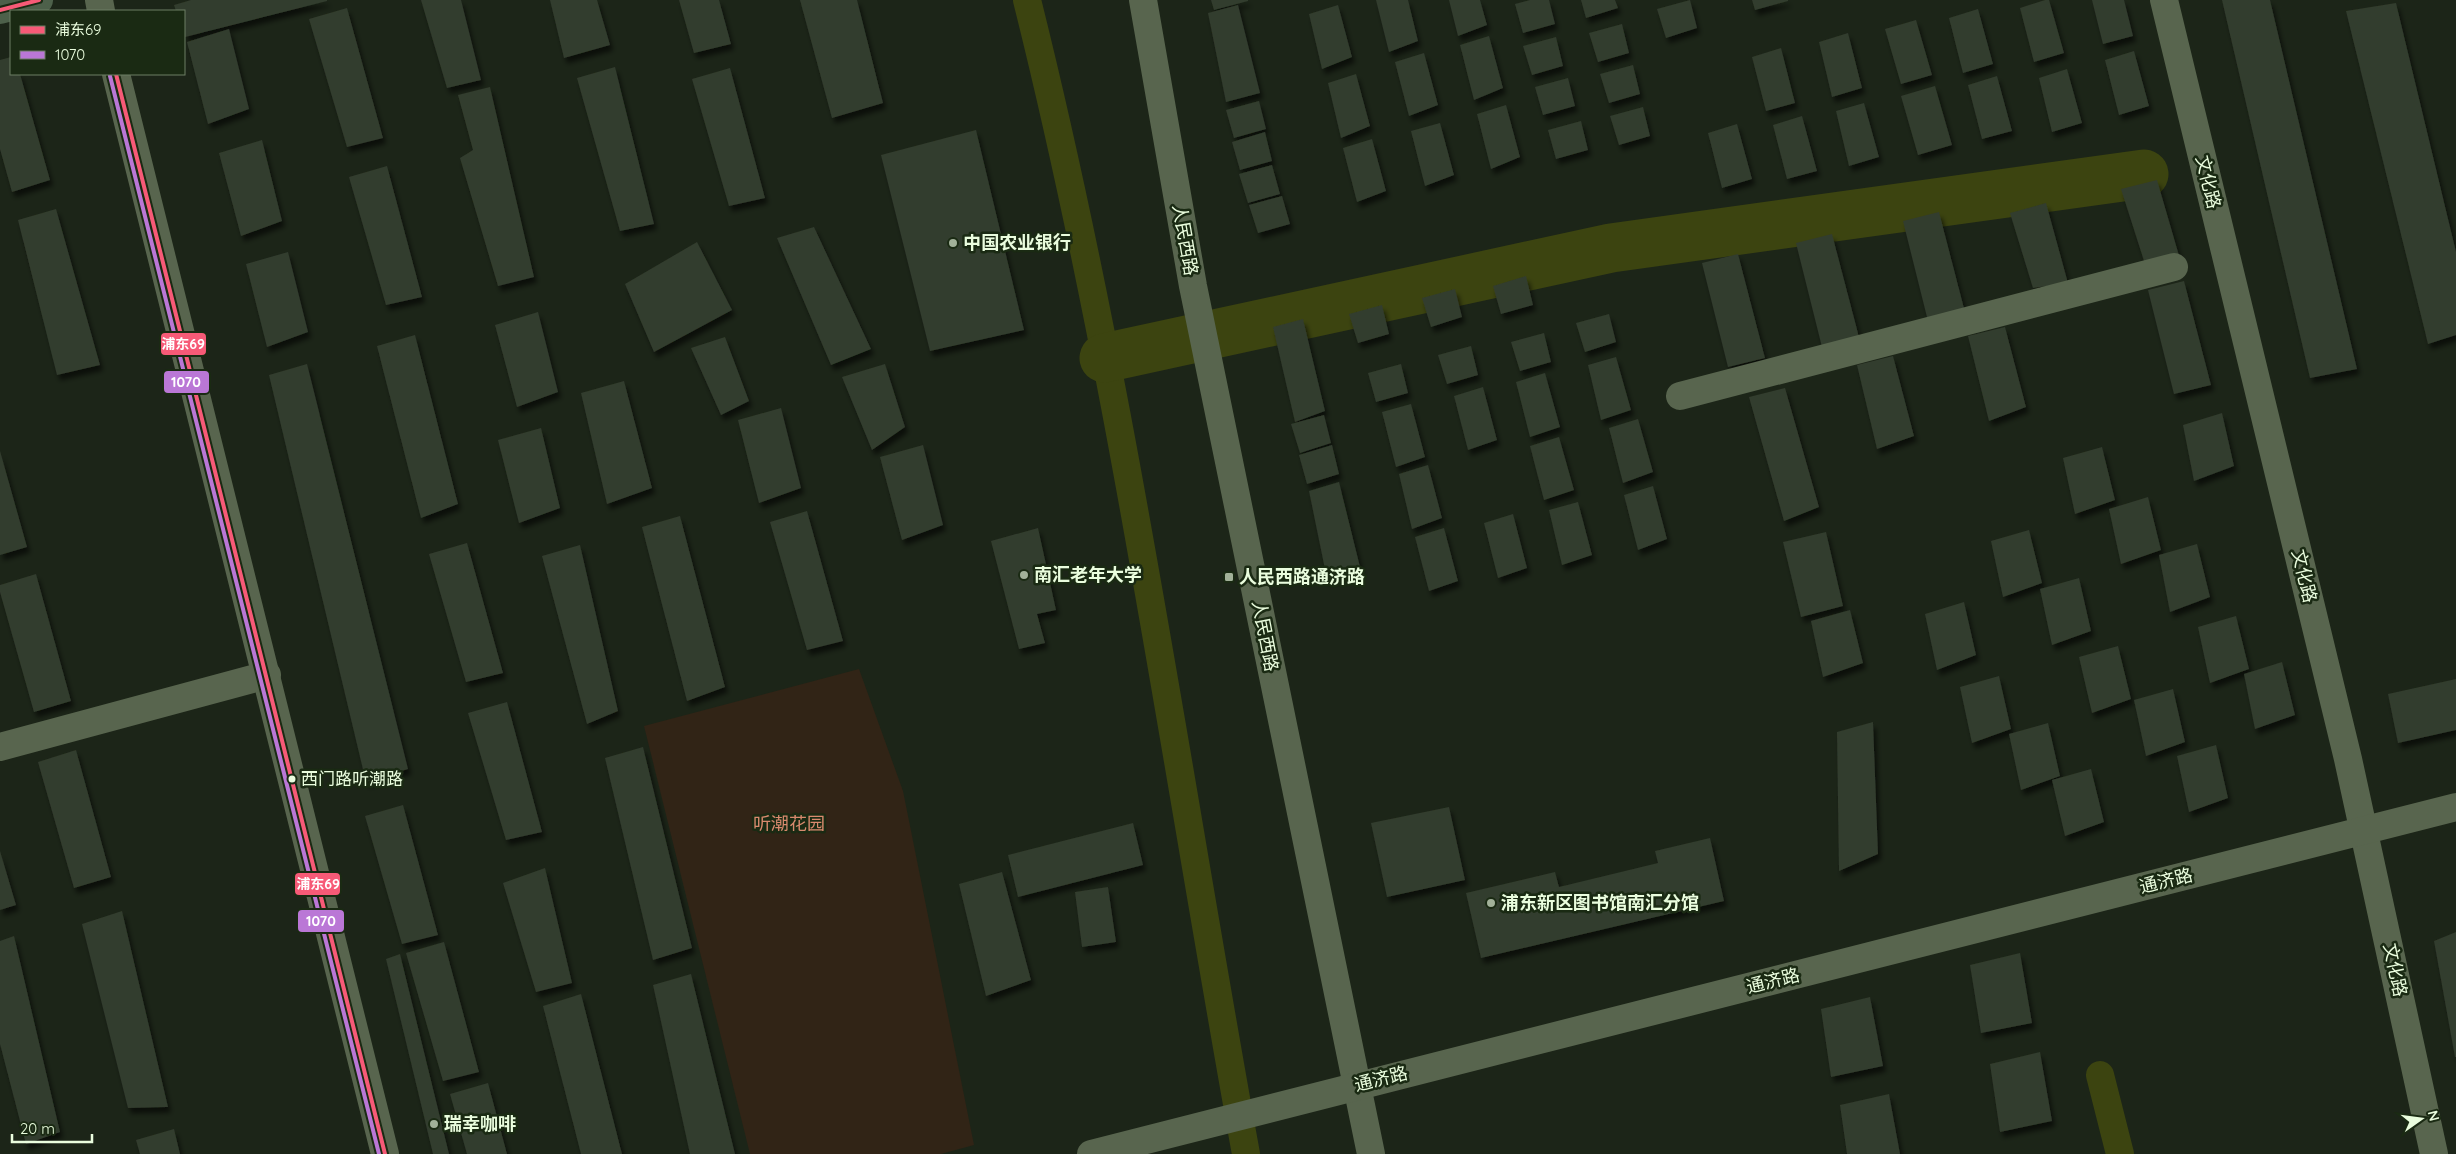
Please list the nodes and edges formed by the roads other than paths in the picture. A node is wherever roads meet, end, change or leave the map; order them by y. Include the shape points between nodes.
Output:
1 (39, 0) edge
2 (1142, 0) edge
3 (2164, 0) edge
4 (0, 10) edge
5 (116, 75) edge
6 (2174, 267) dead end
7 (1680, 396) dead end
8 (267, 675) junction
9 (0, 747) edge
10 (2456, 807) edge
11 (2365, 830) junction
12 (1356, 1085) junction
13 (385, 1154) edge
14 (1091, 1154) edge
15 (1372, 1154) edge
16 (2434, 1154) edge

1 - 4 main road
2 - 12 street, 人民西路 via 1194,288
3 - 11 street, 文化路
5 - 8 street
6 - 7 street
8 - 9 street
8 - 13 street
10 - 11 street, 通济路
11 - 12 street, 通济路
11 - 16 street, 文化路
12 - 14 street, 通济路
12 - 15 street, 人民西路

